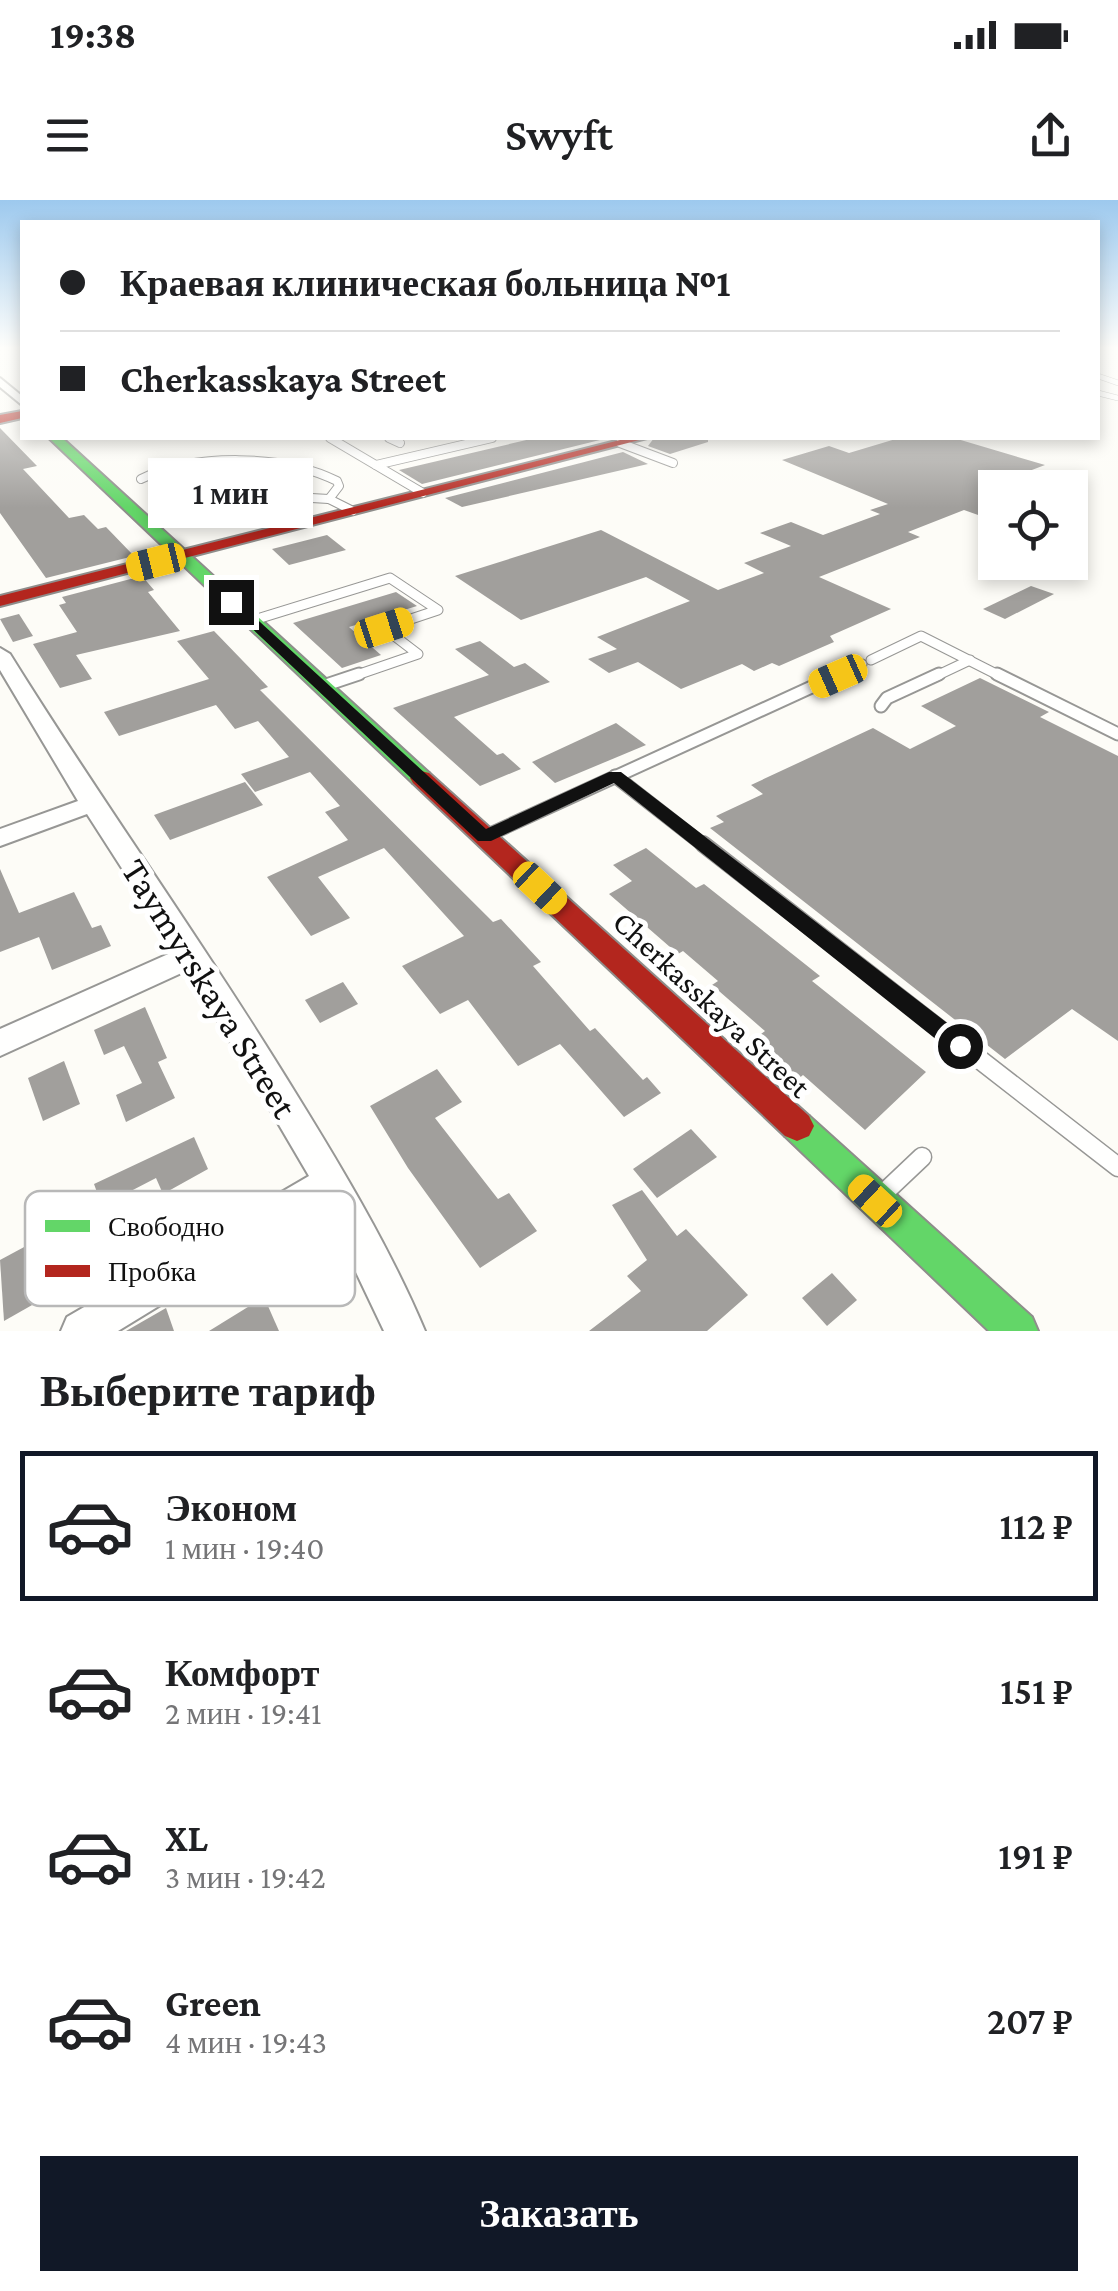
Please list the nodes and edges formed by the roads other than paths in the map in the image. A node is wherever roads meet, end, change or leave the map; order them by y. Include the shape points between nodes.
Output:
1 (57, 440) edge
2 (333, 440) edge
3 (393, 440) edge
4 (483, 440) edge
5 (630, 440) edge
6 (400, 444) dead end
7 (673, 463) dead end
8 (376, 465) junction
9 (141, 479) dead end
10 (167, 490) dead end
11 (423, 493) junction
12 (329, 498) junction
13 (353, 511) junction
14 (180, 556) junction
15 (0, 601) edge
16 (252, 620) junction
17 (0, 654) edge
18 (970, 660) junction
19 (322, 686) junction
20 (12, 693) edge
21 (881, 706) dead end
22 (1118, 734) edge
23 (615, 776) junction
24 (92, 804) junction
25 (484, 836) junction
26 (0, 838) edge
27 (193, 955) junction
28 (0, 1043) edge
29 (922, 1156) dead end
30 (1118, 1167) edge
31 (330, 1182) junction
32 (315, 1191) edge
33 (334, 1191) edge
34 (875, 1201) junction
35 (355, 1232) edge
36 (124, 1306) edge
37 (82, 1331) edge
38 (404, 1331) edge
39 (1018, 1331) edge

1 - 14 street, Cherkasskaya Street
2 - 8 lane
3 - 6 lane
4 - 8 lane
5 - 7 lane
5 - 11 street
8 - 11 lane
9 - 12 lane via 168,466 301,464 337,481
10 - 12 lane
11 - 13 street
12 - 13 lane
13 - 14 street
14 - 15 street
14 - 16 street, Cherkasskaya Street
16 - 19 street, Cherkasskaya Street
16 - 19 lane via 390,578 438,610 384,628 418,654
17 - 20 street, Taymyrskaya Street
18 - 21 lane
18 - 22 lane
18 - 23 lane via 922,636
19 - 25 street, Cherkasskaya Street
20 - 24 street, Taymyrskaya Street
23 - 25 lane
23 - 30 lane
24 - 26 street
24 - 27 street, Taymyrskaya Street
25 - 34 street, Cherkasskaya Street
27 - 28 street
27 - 31 street, Taymyrskaya Street
29 - 34 lane
31 - 32 street
31 - 33 street, Taymyrskaya Street
34 - 39 street, Cherkasskaya Street
35 - 38 street, Taymyrskaya Street
36 - 37 street

